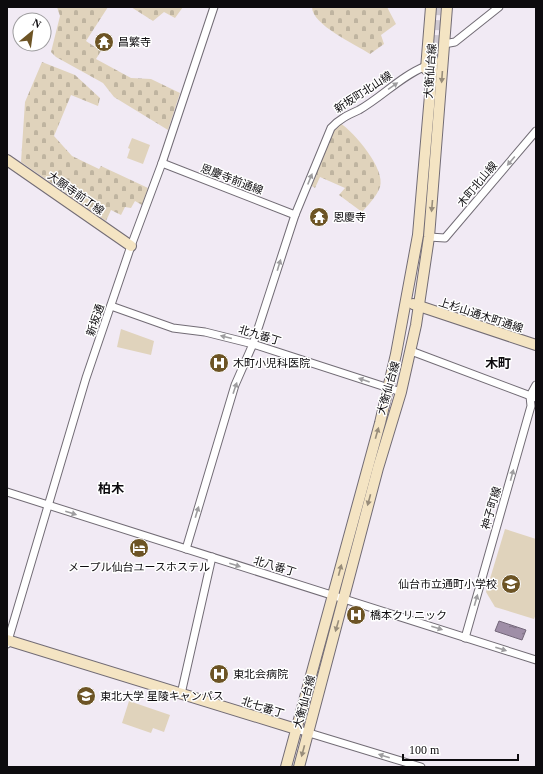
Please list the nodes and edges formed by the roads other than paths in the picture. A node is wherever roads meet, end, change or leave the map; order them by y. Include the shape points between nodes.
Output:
1 (214, 7) edge
2 (431, 7) edge
3 (447, 7) edge
4 (499, 7) edge
5 (444, 44) junction
6 (430, 62) junction
7 (536, 131) edge
8 (7, 160) edge
9 (162, 163) junction
10 (295, 215) junction
11 (429, 237) junction
12 (131, 246) junction
13 (406, 302) junction
14 (111, 306) junction
15 (419, 306) junction
16 (253, 344) junction
17 (536, 346) edge
18 (411, 351) junction
19 (536, 385) edge
20 (387, 388) junction
21 (401, 392) junction
22 (533, 397) edge
23 (7, 492) edge
24 (48, 506) junction
25 (186, 549) junction
26 (212, 558) junction
27 (333, 595) junction
28 (344, 599) junction
29 (465, 638) junction
30 (7, 642) edge
31 (536, 660) edge
32 (181, 694) junction
33 (296, 730) junction
34 (308, 733) junction
35 (286, 767) edge
36 (299, 767) edge
37 (421, 767) edge

1 - 9 street, 新坂通
2 - 6 main road, 大衡仙台線
3 - 5 main road, 大衡仙台線
4 - 5 street via 455,42
5 -> 11 main road, 大衡仙台線
10 -> 6 street, 新坂町北山線 via 331,128 337,121
6 - 13 main road, 大衡仙台線
7 -> 11 street, 木町北山線 via 445,238
8 - 12 main road, 大願寺前丁線
9 - 10 street, 恩慶寺前通線
9 - 12 street, 新坂通
16 -> 10 street, 新坂町北山線
11 - 15 main road, 大衡仙台線
12 - 14 street, 新坂通
13 - 15 main road, 上杉山通木町通線
13 - 20 main road, 大衡仙台線
16 -> 14 street, 北九番丁 via 205,332 173,328
14 - 24 street, 新坂通 via 71,426
15 - 17 main road, 上杉山通木町通線
15 - 18 main road, 大衡仙台線
20 -> 16 street, 北九番丁
25 -> 16 street, 新坂町北山線 via 235,385
18 - 21 main road, 大衡仙台線
18 - 22 street
19 - 22 street, 神子町線
20 - 21 street, 北九番丁
27 -> 20 main road, 大衡仙台線 via 380,423
21 -> 28 main road, 大衡仙台線 via 389,427
29 -> 22 street, 神子町線
23 - 24 street, 北八番丁
24 -> 25 street, 北八番丁
24 - 30 street, 新坂通
25 - 26 street, 北八番丁
26 -> 27 street, 北八番丁
26 - 32 street
27 - 28 street, 北八番丁
27 - 33 main road, 大衡仙台線
28 -> 29 street, 北八番丁
28 -> 34 main road, 大衡仙台線
29 -> 31 street, 北八番丁
30 - 32 main road, 北七番丁
32 - 33 main road, 北七番丁
33 - 34 street, 北七番丁
33 - 35 main road, 大衡仙台線
34 -> 36 main road, 大衡仙台線
37 -> 34 street, 北七番丁

